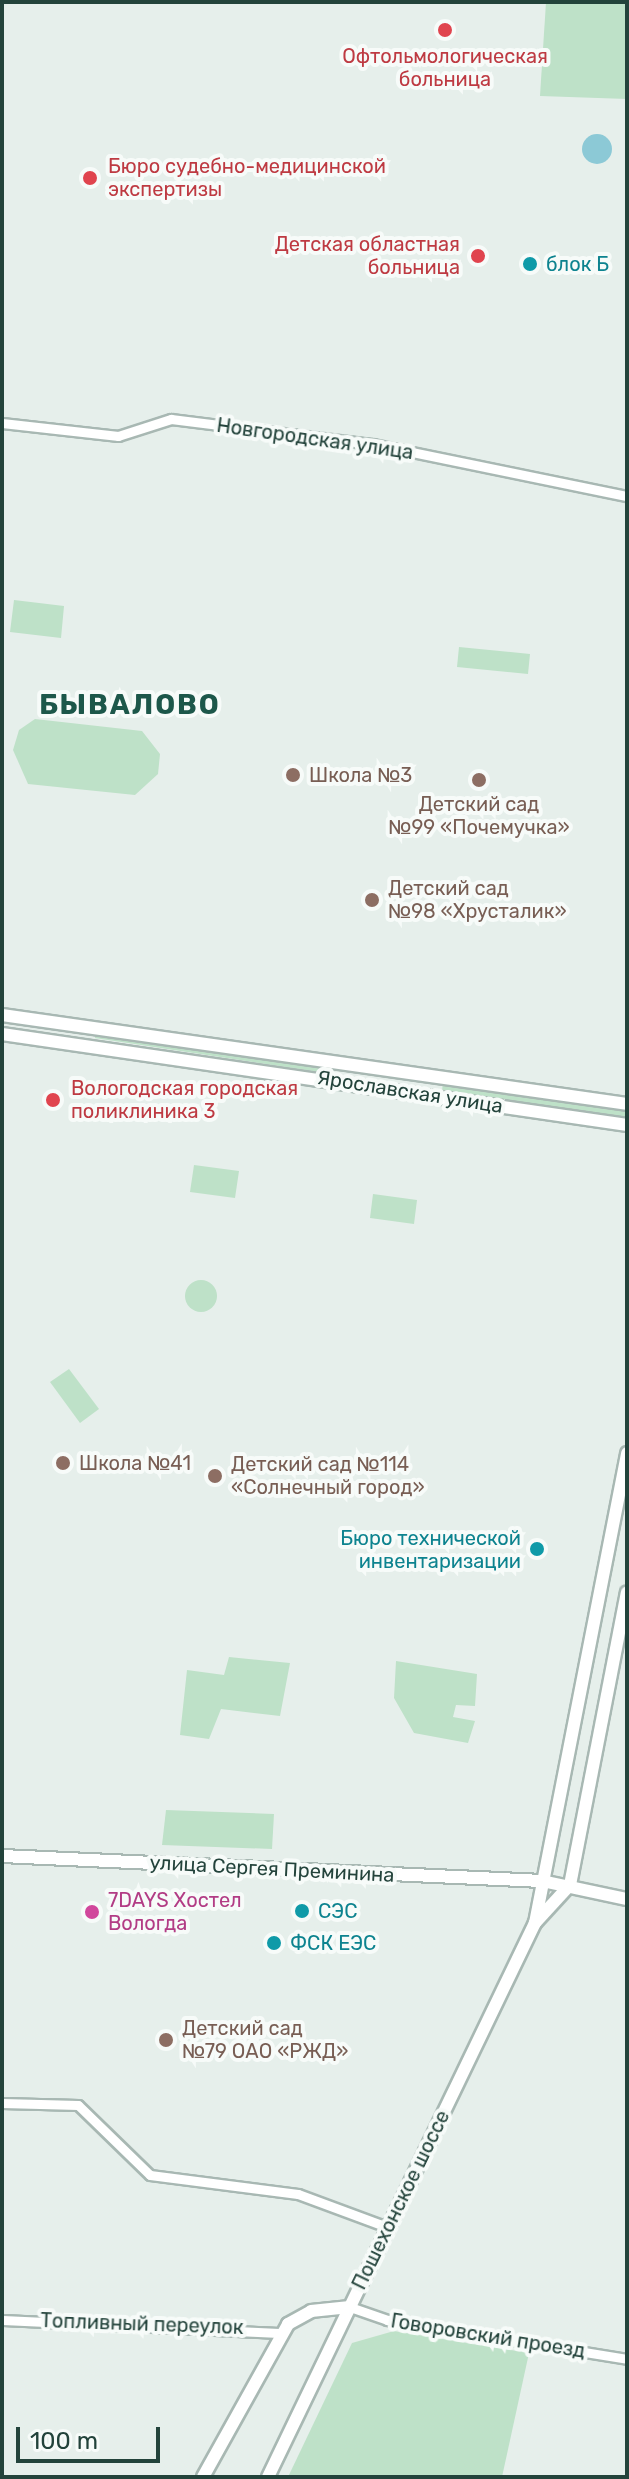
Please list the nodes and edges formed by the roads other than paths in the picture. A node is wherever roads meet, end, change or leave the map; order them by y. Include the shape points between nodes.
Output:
1 (2, 423) edge
2 (627, 496) edge
3 (2, 1015) edge
4 (2, 1034) edge
5 (427, 1075) junction
6 (422, 1093) junction
7 (627, 1104) edge
8 (627, 1125) edge
9 (627, 1453) edge
10 (627, 1593) edge
11 (584, 1673) junction
12 (611, 1678) junction
13 (2, 1856) edge
14 (542, 1881) junction
15 (570, 1885) junction
16 (627, 1899) edge
17 (535, 1923) junction
18 (2, 2103) edge
19 (387, 2227) junction
20 (350, 2307) junction
21 (2, 2320) edge
22 (280, 2333) junction
23 (627, 2359) edge
24 (203, 2477) edge
25 (268, 2477) edge

1 - 2 street, Новгородская улица via 118,436 171,419 373,444
3 - 5 main road, Ярославская улица
4 - 6 main road, Ярославская улица
5 - 6 main road via 437,1085
5 - 7 main road, Ярославская улица
6 - 8 main road, Ярославская улица
9 - 11 main road, Пошехонское шоссе
10 - 12 main road
11 - 12 main road
11 - 14 main road, Пошехонское шоссе
12 - 15 main road
13 - 14 main road, улица Сергея Преминина
14 - 15 main road
14 - 17 main road, Пошехонское шоссе
15 - 16 main road
15 - 17 main road, Пошехонское шоссе
17 - 19 main road, Пошехонское шоссе
18 - 19 street via 78,2105 150,2175 298,2194
19 - 20 main road, Пошехонское шоссе
20 - 22 main road via 311,2311
20 - 23 street, Говоровский проезд via 387,2320
20 - 25 main road, Пошехонское шоссе
21 - 22 street, Топливный переулок
22 - 24 main road

